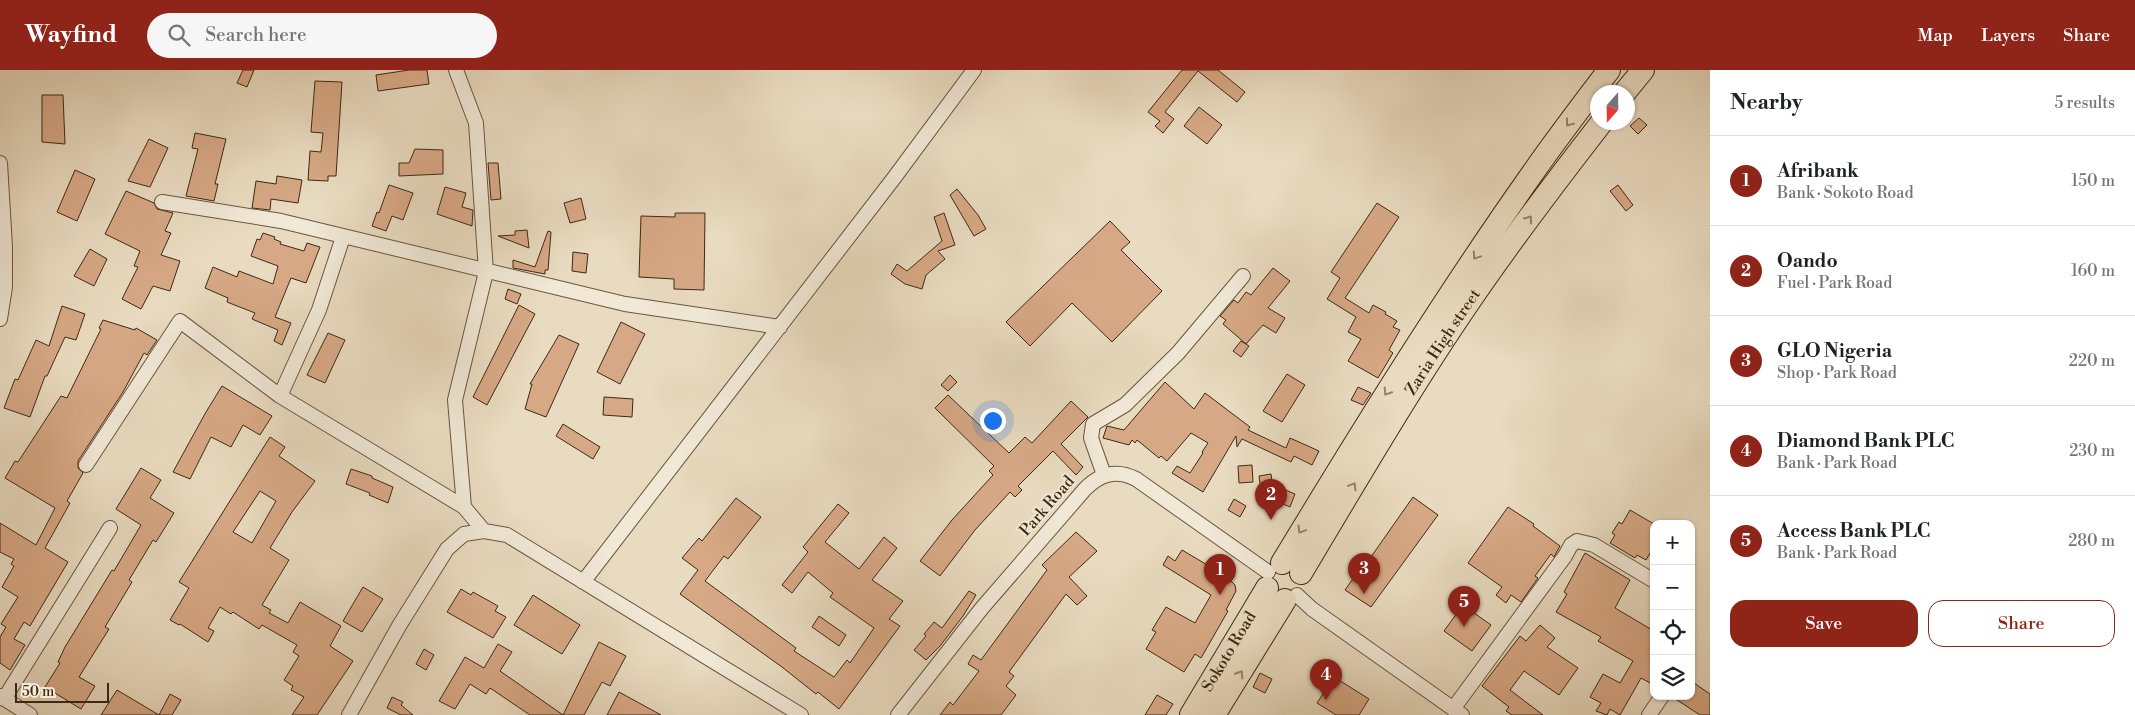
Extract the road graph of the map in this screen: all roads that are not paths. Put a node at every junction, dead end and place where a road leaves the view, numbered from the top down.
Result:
1 (456, 70) edge
2 (974, 70) edge
3 (1609, 70) edge
4 (1643, 70) edge
5 (1631, 85) edge
6 (1596, 130) edge
7 (0, 163) edge
8 (162, 202) dead end
9 (343, 236) junction
10 (486, 272) junction
11 (2, 276) edge
12 (1243, 276) dead end
13 (0, 319) edge
14 (780, 327) junction
15 (280, 396) junction
16 (86, 465) dead end
17 (1104, 475) junction
18 (464, 507) junction
19 (110, 528) dead end
20 (484, 531) junction
21 (1301, 573) junction
22 (1272, 574) junction
23 (1650, 579) edge
24 (583, 582) junction
25 (1291, 598) junction
26 (2, 697) edge
27 (1659, 700) edge
28 (1458, 712) edge
29 (30, 715) edge
30 (349, 715) edge
31 (800, 715) edge
32 (898, 715) edge
33 (1191, 715) edge
34 (1214, 715) edge
35 (1649, 715) edge

1 - 10 street
2 - 14 street
3 -> 22 main road, Sokoto Road
4 - 5 main road
21 -> 6 main road, Zaria High street
7 - 11 street
8 - 9 street
9 - 10 street
9 - 15 street
10 - 14 street
10 - 18 street
11 - 13 street
12 - 17 street
14 - 24 street
15 - 16 street
15 - 18 street
17 - 22 street
17 - 32 street, Park Road
18 - 20 street
19 - 26 street
20 - 24 street
20 - 30 street
21 - 22 main road
21 - 25 main road
22 - 25 main road
22 - 33 main road, Sokoto Road
23 - 28 street
24 - 31 street
25 - 28 street
34 -> 25 main road, Sokoto Road
26 - 29 street
27 - 35 street

